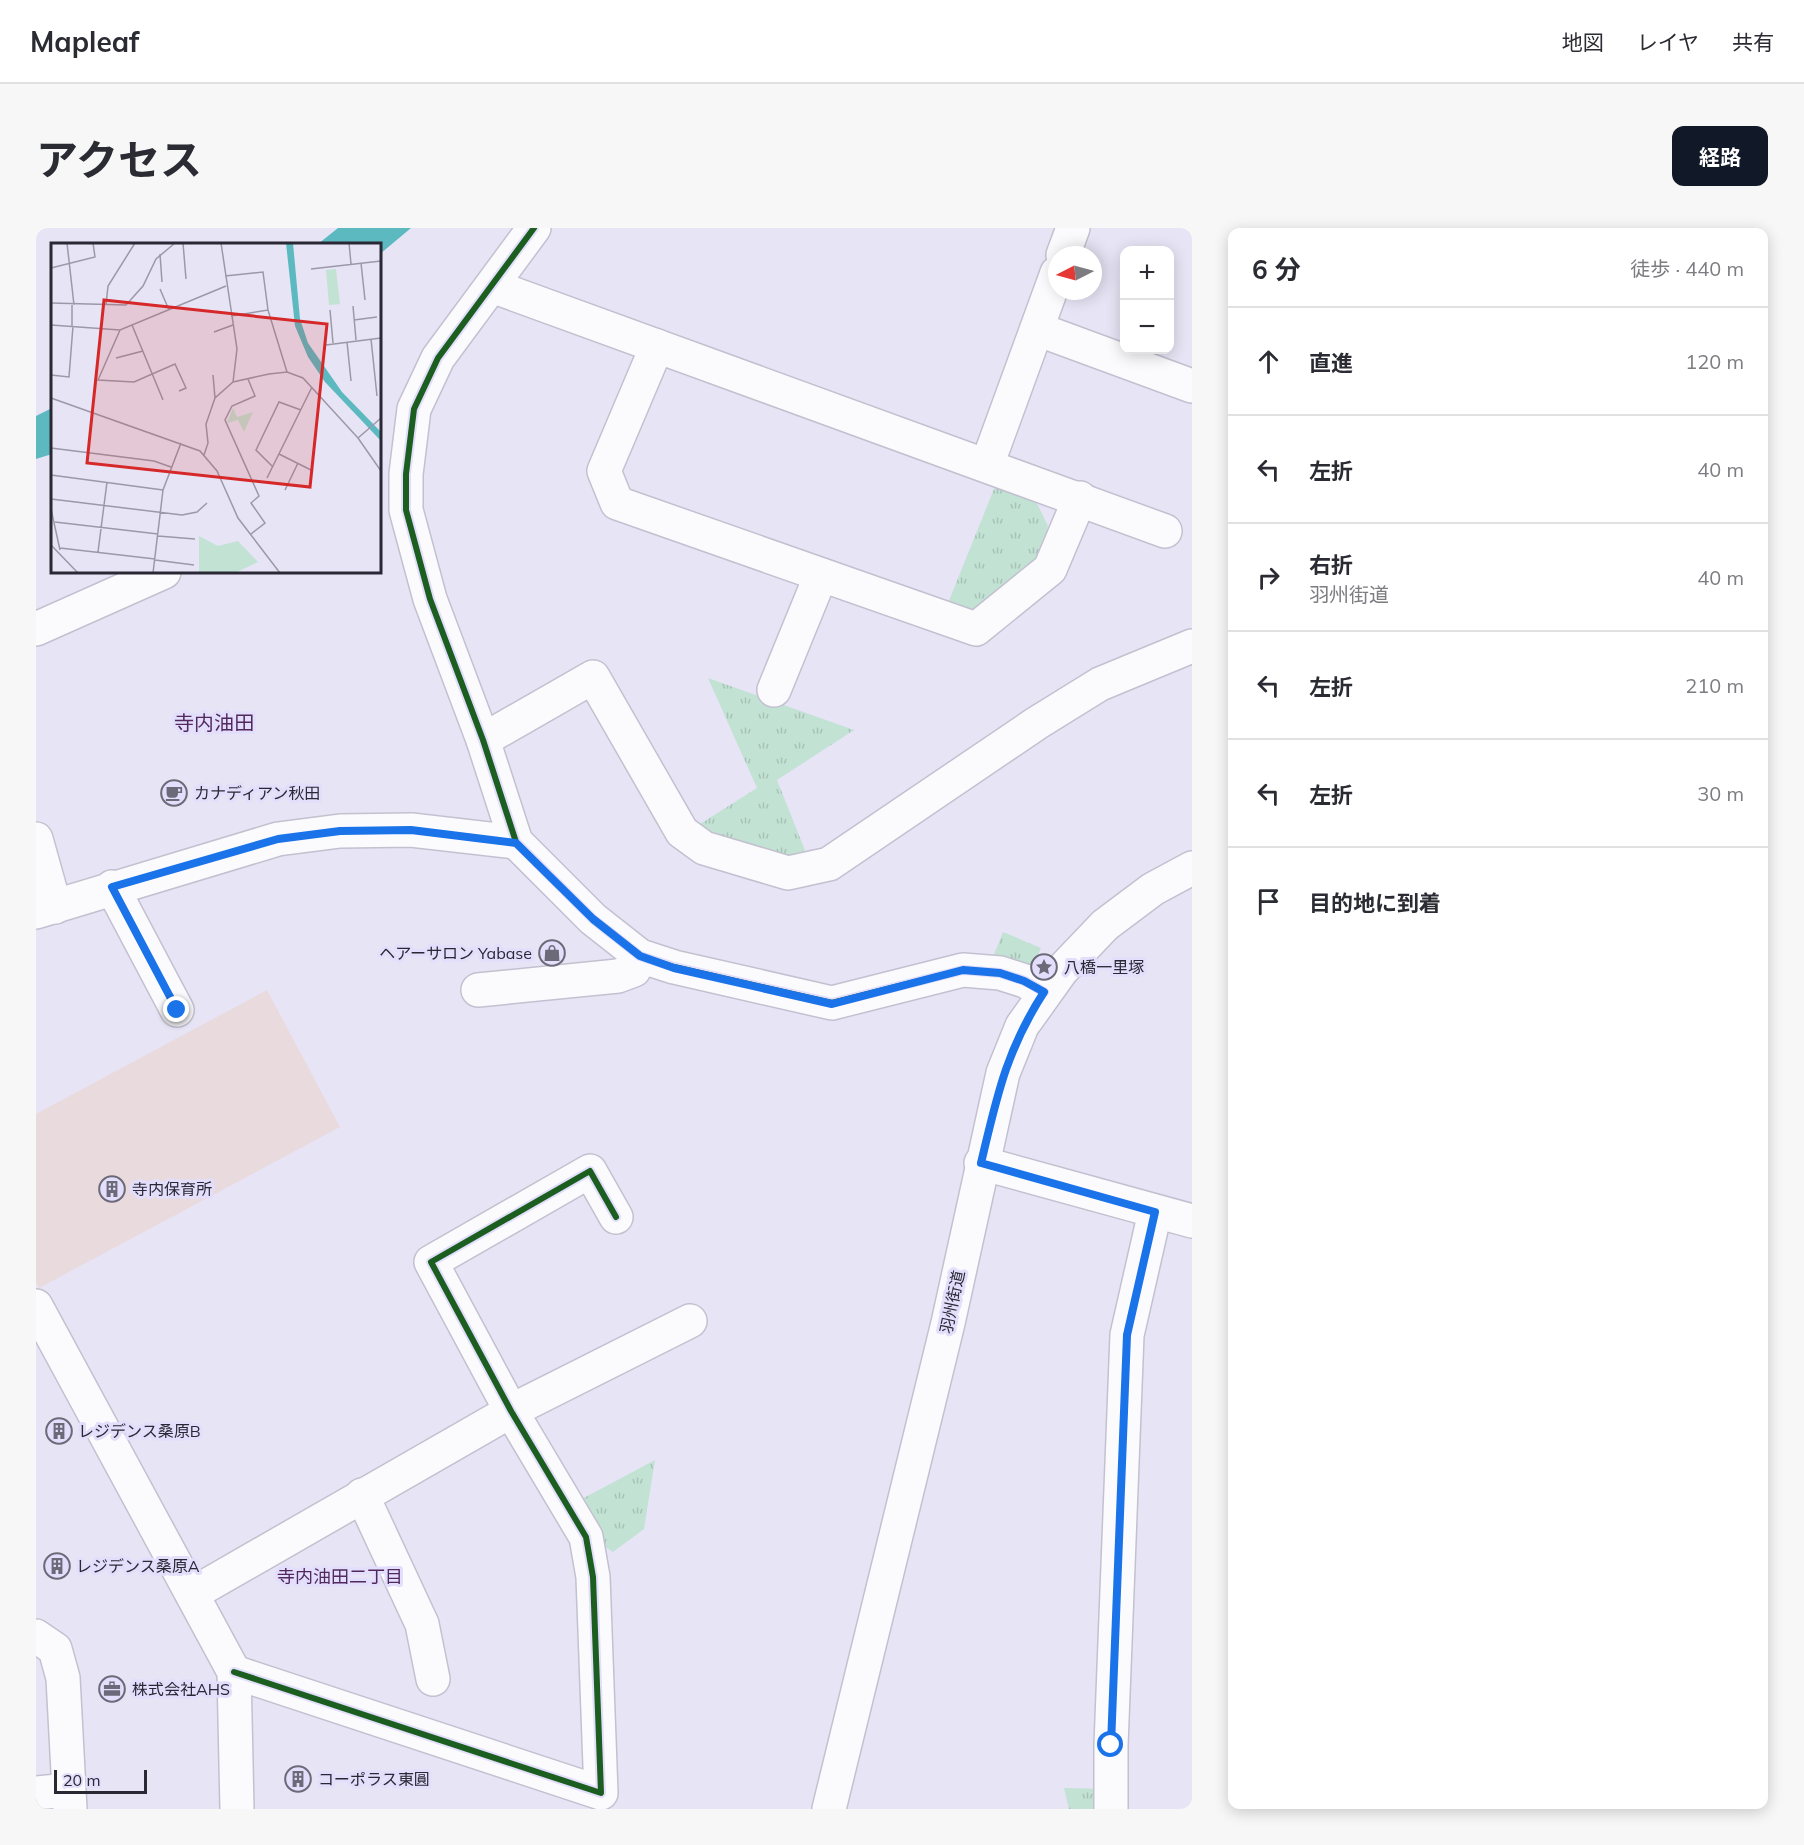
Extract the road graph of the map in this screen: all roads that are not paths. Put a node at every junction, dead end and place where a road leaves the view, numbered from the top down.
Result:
1 (534, 228) edge
2 (1073, 228) edge
3 (1066, 246) edge
4 (492, 286) junction
5 (1048, 297) edge
6 (1036, 329) junction
7 (657, 346) junction
8 (1192, 386) edge
9 (987, 465) junction
10 (393, 477) edge
11 (1080, 498) junction
12 (1165, 531) dead end
13 (162, 573) edge
14 (821, 575) junction
15 (36, 629) edge
16 (1192, 646) edge
17 (774, 690) dead end
18 (483, 740) junction
19 (36, 839) edge
20 (516, 843) junction
21 (1192, 868) edge
22 (112, 887) junction
23 (45, 909) edge
24 (640, 956) junction
25 (478, 990) dead end
26 (1044, 992) junction
27 (177, 1010) dead end
28 (981, 1163) junction
29 (1155, 1212) junction
30 (616, 1217) dead end
31 (1192, 1221) edge
32 (36, 1306) edge
33 (690, 1321) dead end
34 (46, 1349) edge
35 (511, 1411) junction
36 (362, 1495) junction
37 (192, 1594) junction
38 (36, 1636) edge
39 (234, 1672) junction
40 (433, 1679) dead end
41 (36, 1793) edge
42 (69, 1800) edge
43 (237, 1809) edge
44 (830, 1809) edge
45 (1111, 1809) edge

1 - 4 street
2 - 3 street
4 - 7 street
4 - 10 street
5 - 6 street
6 - 8 street
6 - 9 street
7 - 9 street
7 - 14 street
9 - 11 street
10 - 18 street
11 - 12 street
11 - 14 street
13 - 15 street
14 - 17 street
16 - 18 street
18 - 20 street
19 - 23 street
20 - 22 street
20 - 24 street
21 - 26 street, 羽州街道
22 - 23 street
22 - 27 street
24 - 25 street
24 - 26 street
26 - 28 street, 羽州街道
28 - 29 street
28 - 44 street, 羽州街道
29 - 31 street
29 - 45 street
30 - 35 street
32 - 34 street
33 - 35 street
34 - 37 street
35 - 36 street
35 - 39 street
36 - 37 street
36 - 40 street
37 - 39 street
38 - 42 street
39 - 43 street
41 - 42 street

